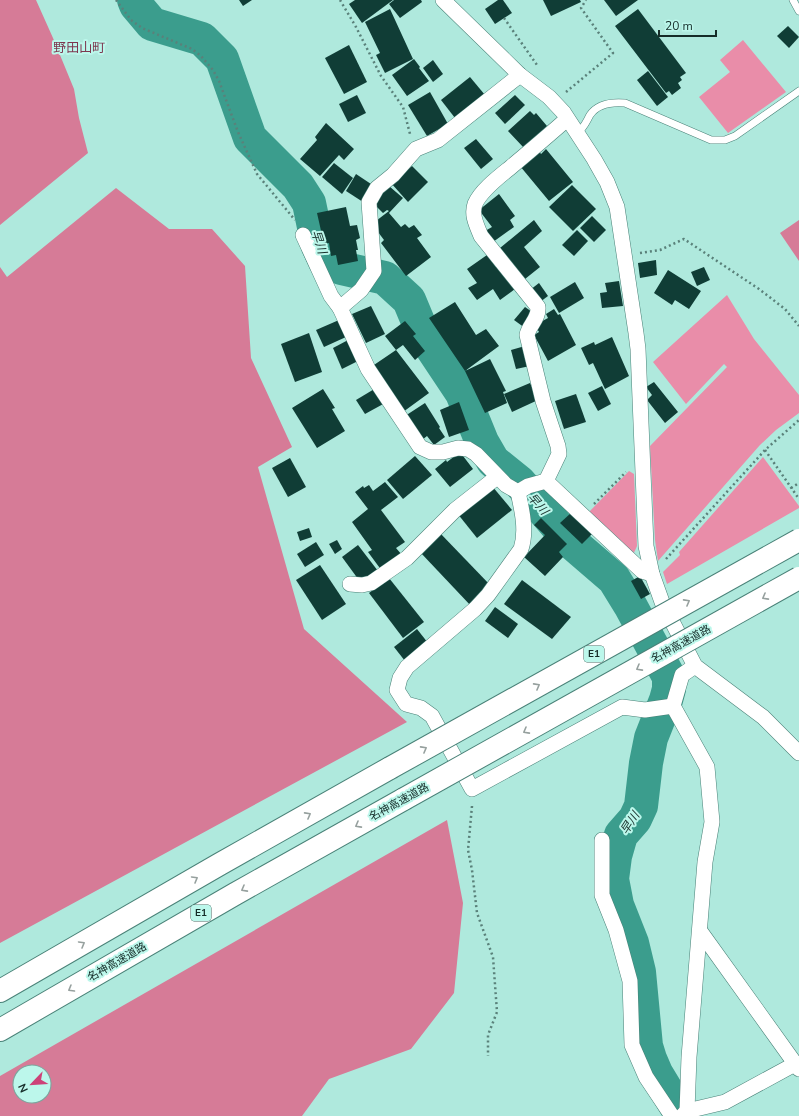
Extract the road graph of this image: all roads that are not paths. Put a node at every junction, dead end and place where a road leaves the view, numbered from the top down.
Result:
1 (443, 0) edge
2 (793, 0) edge
3 (799, 11) edge
4 (520, 75) junction
5 (799, 91) edge
6 (567, 119) junction
7 (577, 133) junction
8 (303, 235) road end
9 (340, 308) junction
10 (497, 477) junction
11 (546, 481) junction
12 (522, 490) junction
13 (799, 540) edge
14 (652, 574) junction
15 (799, 578) edge
16 (350, 584) dead end
17 (695, 666) junction
18 (666, 707) junction
19 (799, 753) edge
20 (602, 840) dead end
21 (700, 931) junction
22 (0, 991) edge
23 (0, 1030) edge
24 (797, 1067) edge
25 (682, 1114) edge

1 - 4 street
2 - 3 lane
4 - 6 street
4 - 9 street
5 - 7 lane
6 - 7 street
6 - 11 street
7 - 14 street
8 - 9 street
9 - 10 street
10 - 12 street
10 - 16 street
11 - 12 street
11 - 14 street
12 - 18 street
22 -> 13 highway, E1, bridge
14 - 17 street
15 -> 23 highway, 名神高速道路 / E1, bridge
17 - 18 street
17 - 19 street
18 - 21 street
20 - 25 street
21 - 24 street
21 - 25 street
24 - 25 street

